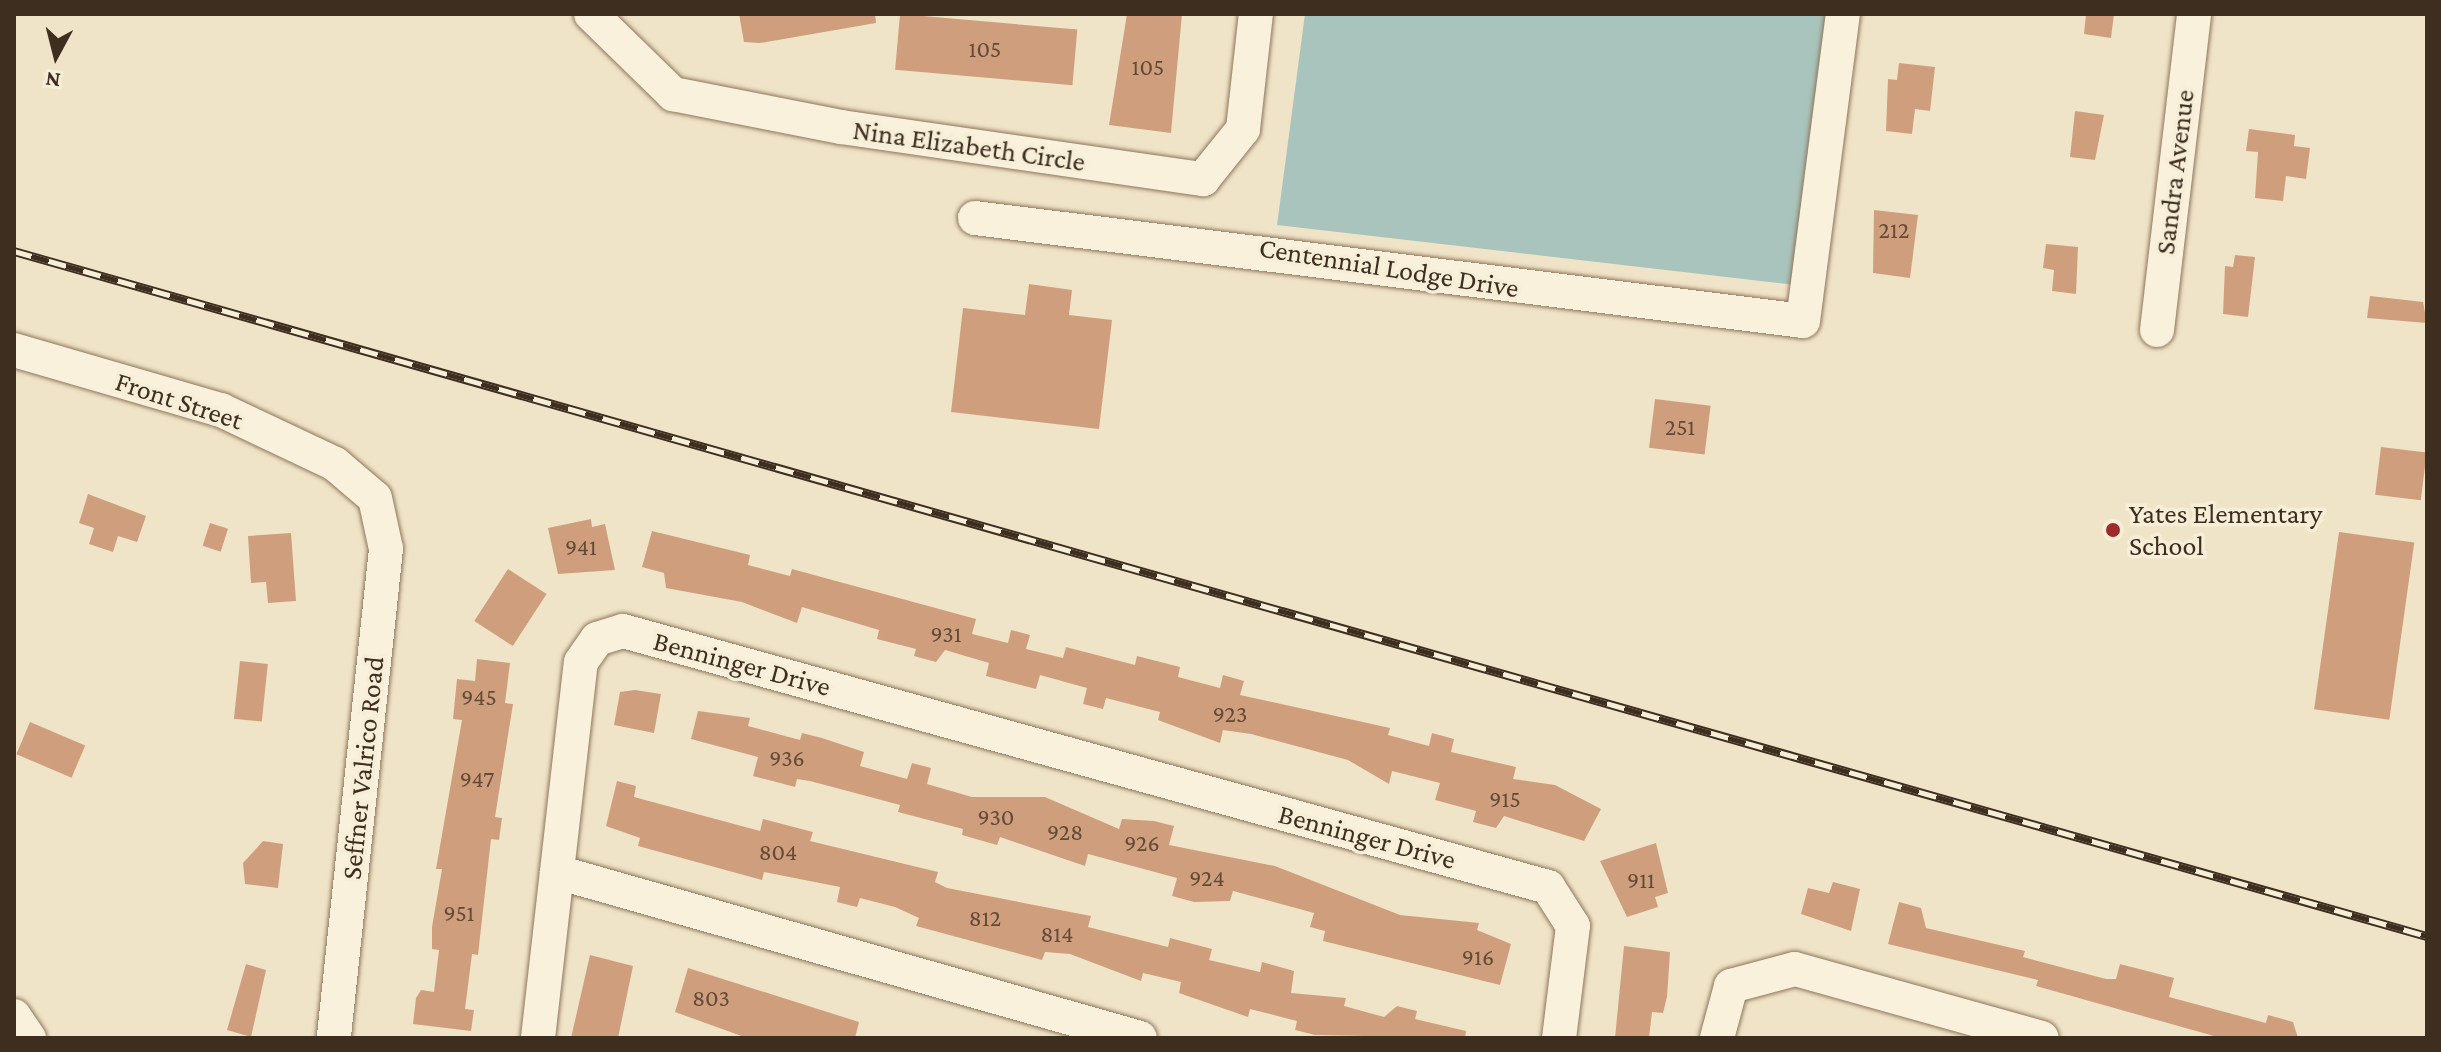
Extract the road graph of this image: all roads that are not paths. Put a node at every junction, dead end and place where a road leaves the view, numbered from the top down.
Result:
1 (591, 14) edge
2 (1256, 14) edge
3 (1843, 14) edge
4 (2194, 14) edge
5 (975, 218) dead end
6 (2157, 330) dead end
7 (14, 350) edge
8 (375, 498) joint
9 (557, 872) junction
10 (14, 1016) edge
11 (2009, 1034) edge
12 (29, 1038) edge
13 (334, 1038) edge
14 (538, 1038) edge
15 (1140, 1038) edge
16 (1559, 1038) edge
17 (1717, 1038) edge
18 (2042, 1038) edge

1 - 2 street, Nina Elizabeth Circle
3 - 5 street, Centennial Lodge Drive
4 - 6 street, Sandra Avenue
7 - 8 street, Front Street
8 - 13 street, Seffner Valrico Road
9 - 14 street, Benninger Drive
9 - 15 street
9 - 16 street, Benninger Drive
10 - 12 street
11 - 17 street
11 - 18 street

